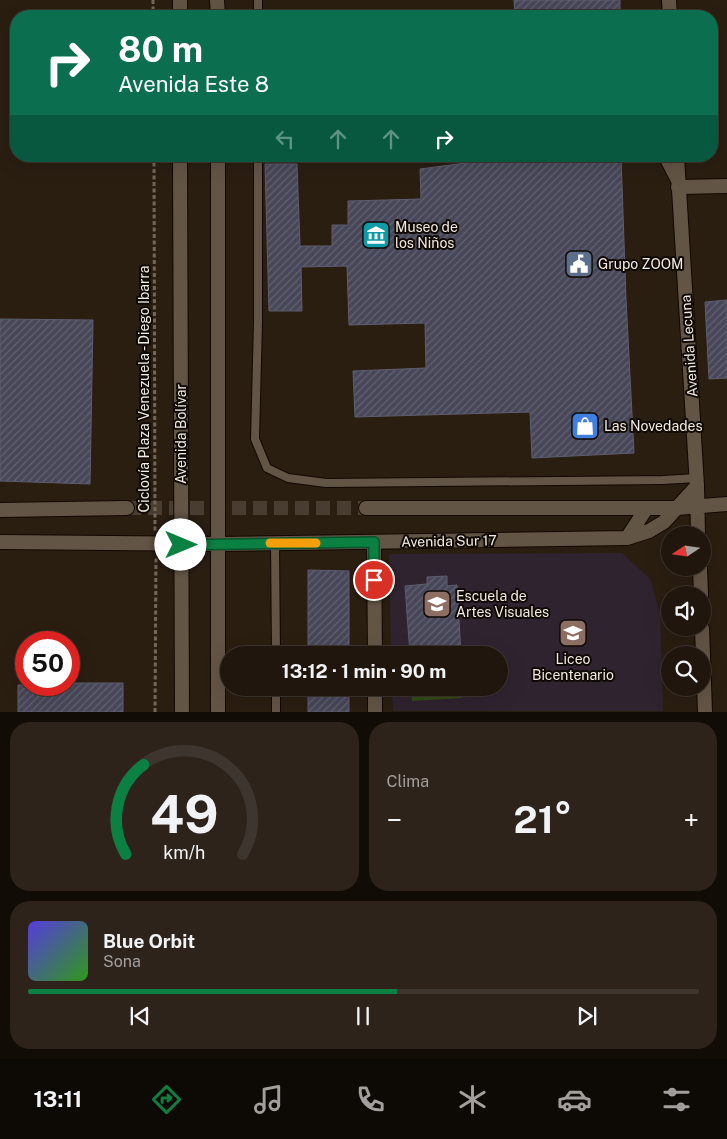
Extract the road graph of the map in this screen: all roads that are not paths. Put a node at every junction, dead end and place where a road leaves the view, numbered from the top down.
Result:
1 (180, 162) edge
2 (218, 162) edge
3 (258, 162) edge
4 (665, 162) edge
5 (677, 162) edge
6 (727, 186) edge
7 (678, 187) junction
8 (697, 482) junction
9 (727, 504) edge
10 (698, 506) junction
11 (128, 508) tunnel mouth
12 (366, 508) tunnel mouth
13 (677, 508) junction
14 (646, 509) junction
15 (0, 510) edge
16 (698, 526) edge
17 (627, 538) junction
18 (0, 542) edge
19 (374, 542) junction
20 (275, 543) junction
21 (218, 544) junction
22 (181, 545) junction
23 (702, 636) edge
24 (276, 646) edge
25 (375, 646) edge
26 (276, 696) edge
27 (375, 696) edge
28 (182, 712) edge
29 (218, 712) edge
30 (276, 712) edge
31 (375, 712) edge
32 (705, 712) edge

1 - 22 main road, Avenida Bolívar
2 - 21 main road
3 - 8 lane
4 - 7 lane
5 - 7 main road, Avenida Lecuna
6 - 7 main road
7 - 8 main road, Avenida Lecuna
8 - 10 main road, Avenida Lecuna
8 - 13 main road, Avenida Sur 17
9 - 10 main road
10 - 13 main road
10 - 16 main road, Avenida Lecuna
11 - 15 main road
12 - 14 main road
13 - 14 main road
13 - 17 main road, Avenida Sur 17
14 - 17 main road
17 - 19 main road, Avenida Sur 17
18 - 22 main road, Avenida Sur 17
19 - 20 main road, Avenida Sur 17
19 - 25 main road
20 - 21 main road, Avenida Sur 17
20 - 24 lane
21 - 22 main road, Avenida Sur 17
21 - 29 main road
22 - 28 main road, Avenida Bolívar
23 - 32 main road
26 - 30 lane
27 - 31 main road

